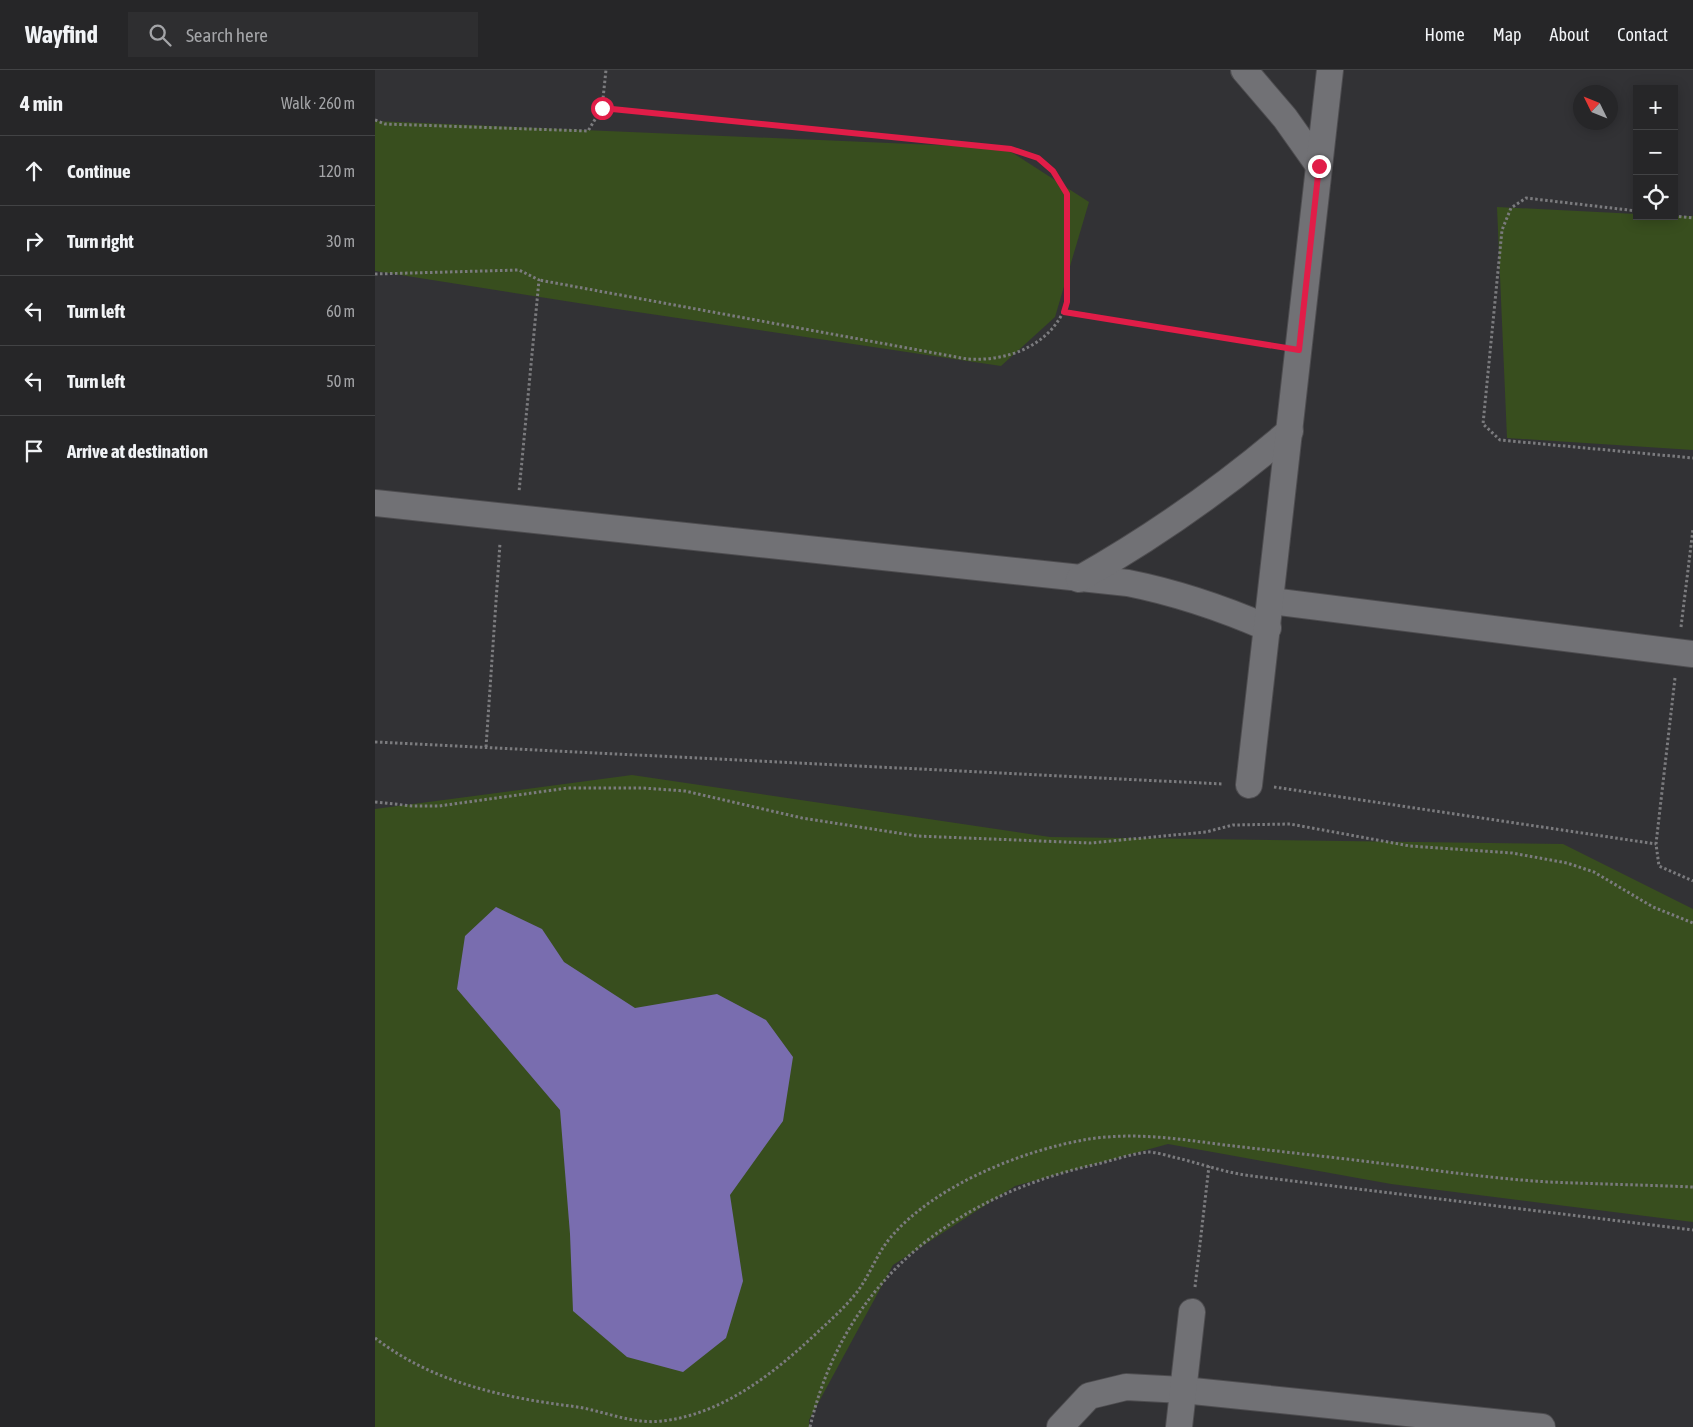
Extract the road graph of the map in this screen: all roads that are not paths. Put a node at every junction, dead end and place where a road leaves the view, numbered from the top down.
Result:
1 (1244, 70) edge
2 (1330, 70) edge
3 (1319, 166) junction
4 (1290, 431) junction
5 (375, 504) edge
6 (1079, 579) junction
7 (1271, 601) junction
8 (1268, 628) junction
9 (1686, 653) edge
10 (1249, 785) road end
11 (1191, 1312) road end
12 (1183, 1390) junction
13 (1060, 1427) edge
14 (1179, 1427) edge
15 (1542, 1427) edge

1 - 3 street
2 - 3 street
3 - 4 street
4 - 6 street
4 - 7 street
5 - 6 street
6 - 8 street
7 - 8 street
7 - 9 street
8 - 10 street
11 - 12 street
12 - 13 street
12 - 14 street
12 - 15 street

